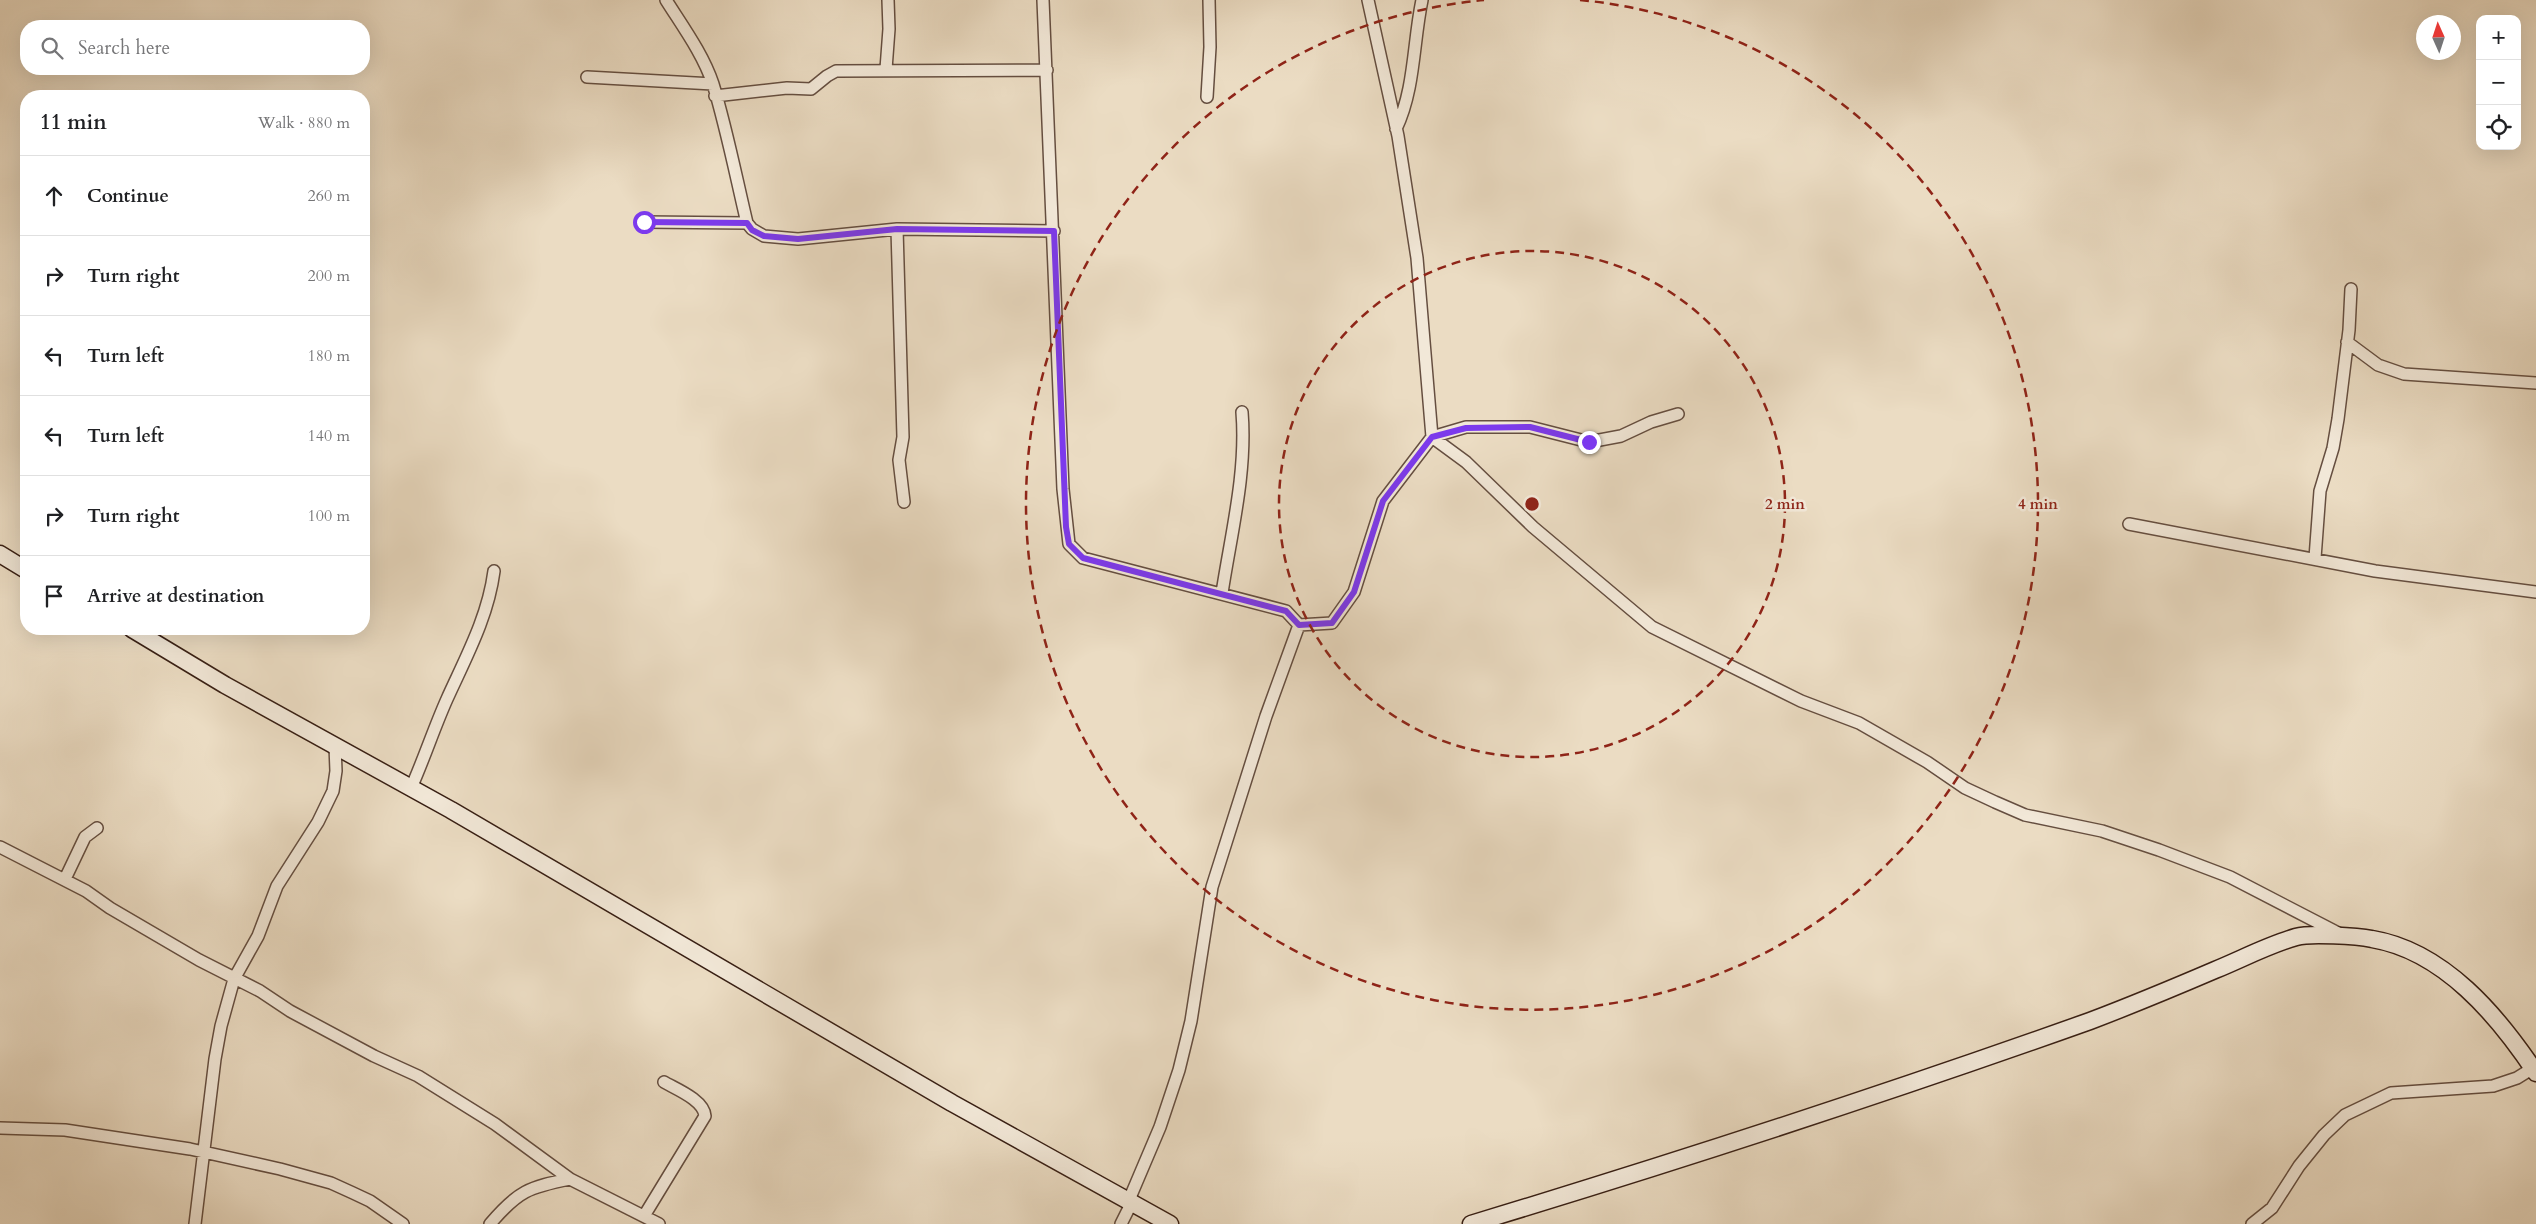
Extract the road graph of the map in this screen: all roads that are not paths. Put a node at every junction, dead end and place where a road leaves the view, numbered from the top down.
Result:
1 (666, 0) edge
2 (888, 0) edge
3 (1043, 0) edge
4 (1209, 0) edge
5 (1368, 0) edge
6 (1422, 0) edge
7 (886, 69) junction
8 (1047, 70) junction
9 (587, 77) dead end
10 (713, 84) junction
11 (715, 96) junction
12 (1207, 97) dead end
13 (1396, 129) junction
14 (644, 222) dead end
15 (747, 223) junction
16 (897, 229) junction
17 (1054, 231) junction
18 (2351, 289) dead end
19 (2347, 342) junction
20 (2536, 383) edge
21 (1242, 412) dead end
22 (1678, 414) dead end
23 (1432, 437) junction
24 (904, 502) dead end
25 (2129, 524) dead end
26 (0, 554) edge
27 (2314, 558) junction
28 (20, 566) edge
29 (494, 571) dead end
30 (2536, 592) edge
31 (1222, 593) junction
32 (1299, 625) junction
33 (142, 635) edge
34 (335, 746) junction
35 (411, 788) junction
36 (97, 828) dead end
37 (0, 847) edge
38 (65, 879) junction
39 (2345, 937) junction
40 (234, 979) junction
41 (2534, 1066) edge
42 (664, 1082) dead end
43 (0, 1128) edge
44 (206, 1152) junction
45 (570, 1179) junction
46 (1130, 1201) junction
47 (644, 1216) junction
48 (1487, 1222) edge
49 (195, 1224) edge
50 (403, 1224) edge
51 (490, 1224) edge
52 (659, 1224) edge
53 (1121, 1224) edge
54 (1170, 1224) edge
55 (1471, 1224) edge
56 (2252, 1224) edge

1 - 10 street
2 - 7 street
3 - 8 street
4 - 12 street
5 - 13 street
6 - 13 street
7 - 8 street
7 - 11 street
8 - 17 street
9 - 10 street
10 - 11 street
11 - 15 street
13 - 23 street
14 - 15 street
15 - 16 street
16 - 17 street
16 - 24 street
17 - 31 street
18 - 19 street
19 - 20 street
19 - 27 street
21 - 31 street
22 - 23 street
23 - 32 street
23 - 39 street
25 - 27 street
26 - 28 street
27 - 30 street
29 - 35 street
31 - 32 street
32 - 46 street
33 - 34 street
34 - 35 street
34 - 40 street
35 - 46 street
36 - 38 street
37 - 38 street
38 - 40 street
39 - 41 street
39 - 48 street
40 - 44 street
40 - 45 street
41 - 56 street
42 - 47 street
43 - 44 street
44 - 49 street
44 - 50 street
45 - 47 street
45 - 51 street
46 - 53 street
46 - 54 street
47 - 52 street
48 - 55 street

